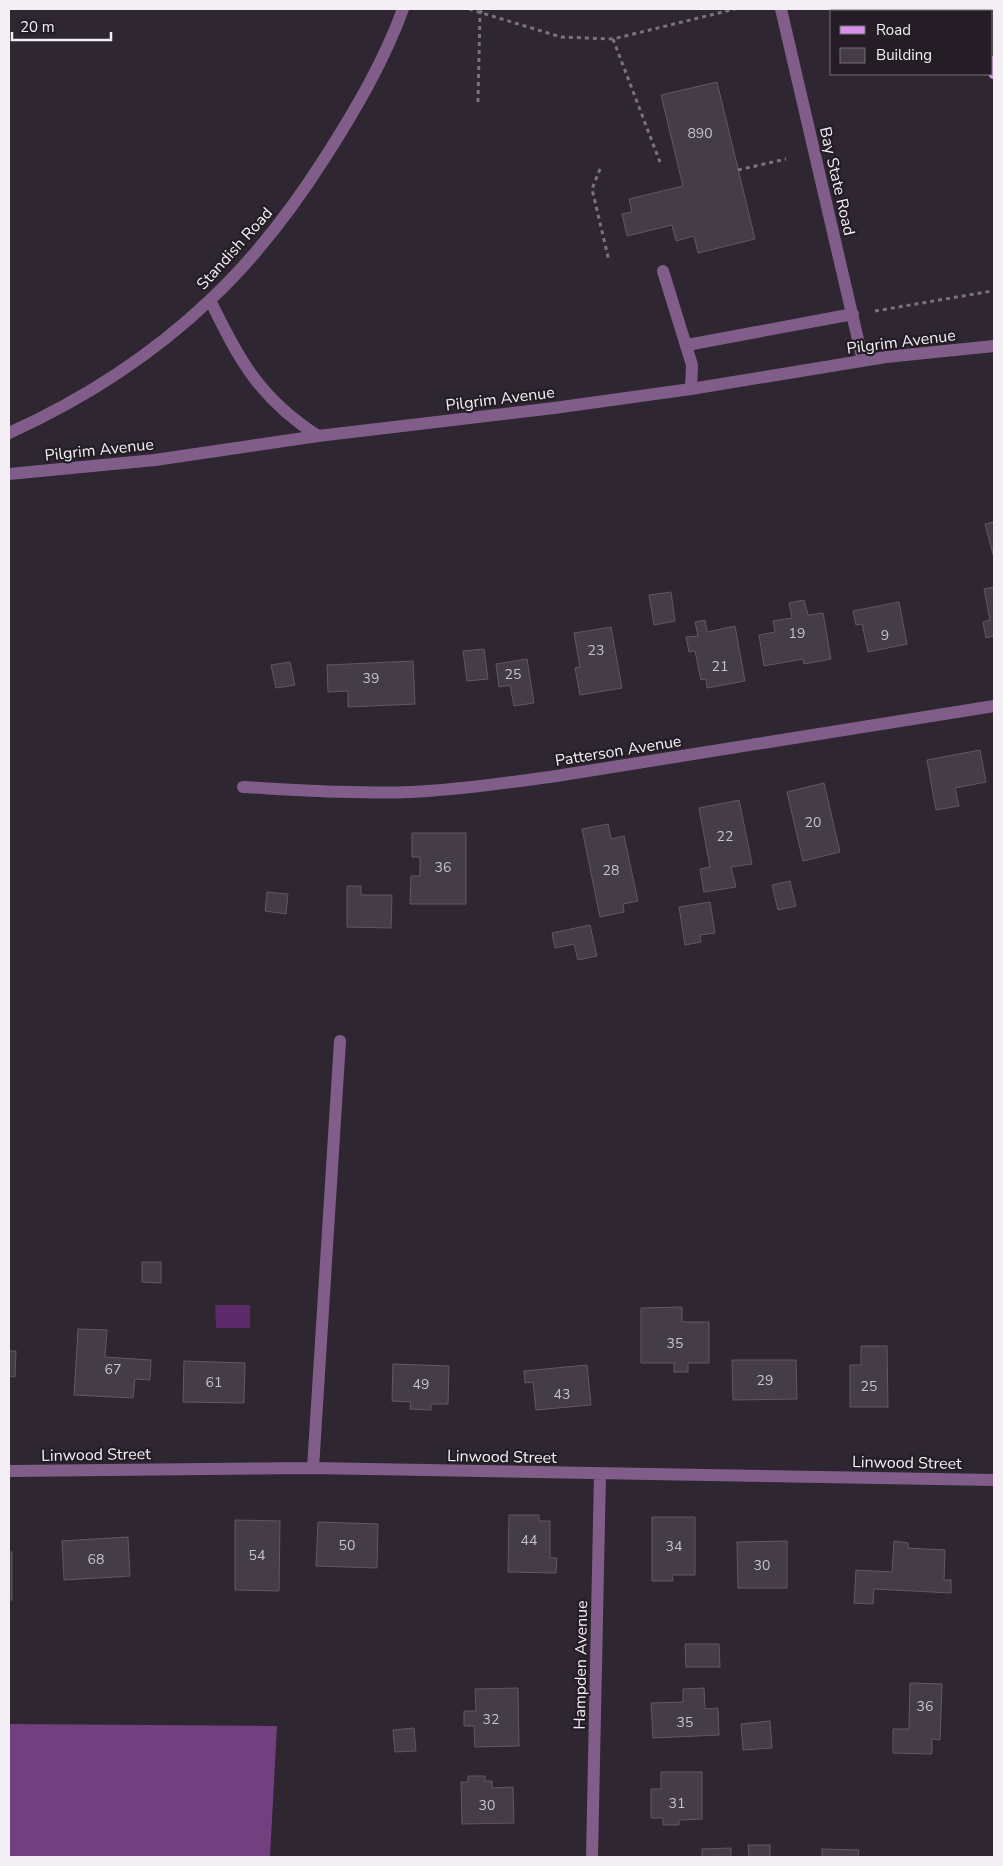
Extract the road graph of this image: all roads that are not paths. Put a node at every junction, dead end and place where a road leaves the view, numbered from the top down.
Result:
1 (403, 9) edge
2 (781, 9) edge
3 (663, 271) dead end
4 (210, 300) junction
5 (853, 314) junction
6 (687, 345) junction
7 (994, 346) edge
8 (863, 361) junction
9 (691, 389) junction
10 (9, 433) edge
11 (318, 436) junction
12 (9, 474) edge
13 (994, 706) edge
14 (244, 787) dead end
15 (340, 1041) dead end
16 (313, 1468) junction
17 (9, 1471) edge
18 (600, 1474) junction
19 (994, 1480) edge
20 (592, 1857) edge

1 - 4 street, Standish Road
2 - 5 street, Bay State Road
3 - 6 street
4 - 10 street, Standish Road
4 - 11 street
5 - 6 street
5 - 8 street, Bay State Road
6 - 9 street
7 - 8 street, Pilgrim Avenue
8 - 9 street, Pilgrim Avenue
9 - 11 street, Pilgrim Avenue
11 - 12 street, Pilgrim Avenue
13 - 14 street, Patterson Avenue
15 - 16 street
16 - 17 street, Linwood Street
16 - 18 street, Linwood Street
18 - 19 street, Linwood Street
18 - 20 street, Hampden Avenue

